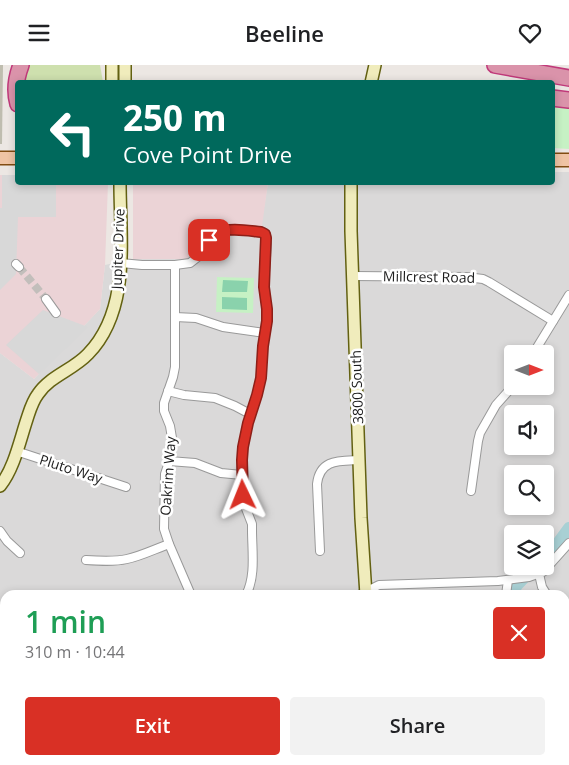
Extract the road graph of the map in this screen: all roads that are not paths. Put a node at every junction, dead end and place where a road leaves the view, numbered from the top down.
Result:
1 (22, 65) edge
2 (112, 65) edge
3 (125, 65) edge
4 (375, 65) edge
5 (495, 65) edge
6 (569, 78) edge
7 (17, 80) edge
8 (112, 80) edge
9 (125, 80) edge
10 (372, 80) edge
11 (555, 98) edge
12 (569, 100) edge
13 (0, 158) edge
14 (15, 158) edge
15 (555, 160) edge
16 (569, 160) edge
17 (120, 185) edge
18 (351, 185) edge
19 (121, 263) junction
20 (175, 265) junction
21 (353, 276) junction
22 (569, 295) edge
23 (46, 299) tunnel mouth
24 (56, 313) dead end
25 (175, 317) junction
26 (553, 321) junction
27 (265, 333) junction
28 (538, 345) edge
29 (168, 391) junction
30 (505, 395) edge
31 (250, 415) junction
32 (16, 451) junction
33 (359, 460) junction
34 (169, 461) junction
35 (242, 475) junction
36 (0, 486) edge
37 (126, 487) dead end
38 (471, 491) dead end
39 (0, 531) edge
40 (569, 543) edge
41 (169, 544) junction
42 (320, 551) dead end
43 (20, 553) dead end
44 (86, 560) dead end
45 (554, 560) edge
46 (536, 575) edge
47 (539, 575) edge
48 (512, 580) junction
49 (189, 590) edge
50 (248, 590) edge
51 (364, 590) edge
52 (371, 590) edge
53 (508, 590) edge
54 (544, 590) edge

1 - 7 highway
2 - 8 street
3 - 9 street
4 - 10 street
5 - 6 highway
11 - 12 highway
13 - 14 main road
15 - 16 main road
17 - 19 street, Jupiter Drive
18 - 21 street, 3800 South
19 - 20 street
19 - 32 street, Jupiter Drive
20 - 25 street, Oakrim Way
20 - 27 street
21 - 26 street, Millcrest Road
21 - 33 street, 3800 South
22 - 26 street
23 - 24 street
25 - 27 street
25 - 29 street, Oakrim Way
26 - 28 street
27 - 31 street
29 - 31 street
29 - 34 street, Oakrim Way
30 - 38 street
31 - 35 street
32 - 36 street, Jupiter Drive
32 - 37 street, Pluto Way
33 - 42 street
33 - 51 street, 3800 South
34 - 35 street
34 - 41 street, Oakrim Way
35 - 50 street
39 - 43 street
40 - 45 street
41 - 44 street
41 - 49 street, Oakrim Way
46 - 48 street
47 - 54 street
48 - 52 street
48 - 53 street

